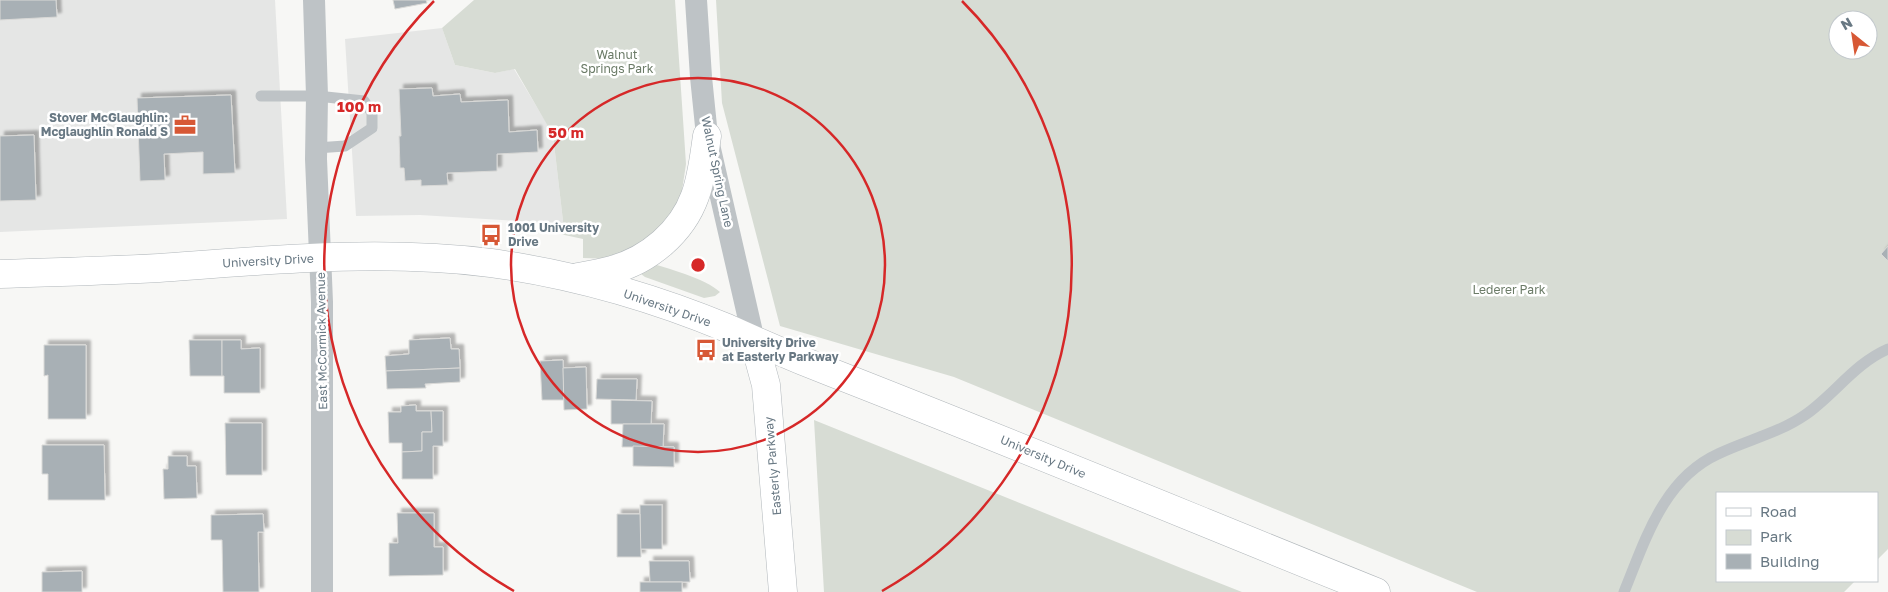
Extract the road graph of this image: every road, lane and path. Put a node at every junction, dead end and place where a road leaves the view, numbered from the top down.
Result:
1 (314, 0) edge
2 (696, 0) edge
3 (261, 96) dead end
4 (317, 96) junction
5 (707, 136) junction
6 (316, 148) junction
7 (321, 257) junction
8 (0, 274) edge
9 (572, 278) junction
10 (754, 341) junction
11 (1888, 349) edge
12 (322, 592) edge
13 (783, 592) edge
14 (1376, 592) edge
15 (1624, 592) edge

1 - 4 street, East McCormick Avenue
2 - 5 street, Walnut Spring Lane
3 - 4 lane
4 - 6 street, East McCormick Avenue
4 - 6 lane
5 - 9 main road
5 - 10 street, Walnut Spring Lane
6 - 7 street, East McCormick Avenue
7 - 8 main road, University Drive
7 - 9 main road, University Drive
7 - 12 street, East McCormick Avenue
9 - 10 main road, University Drive
10 - 13 main road, Easterly Parkway
10 - 14 main road, University Drive
11 - 15 lane

